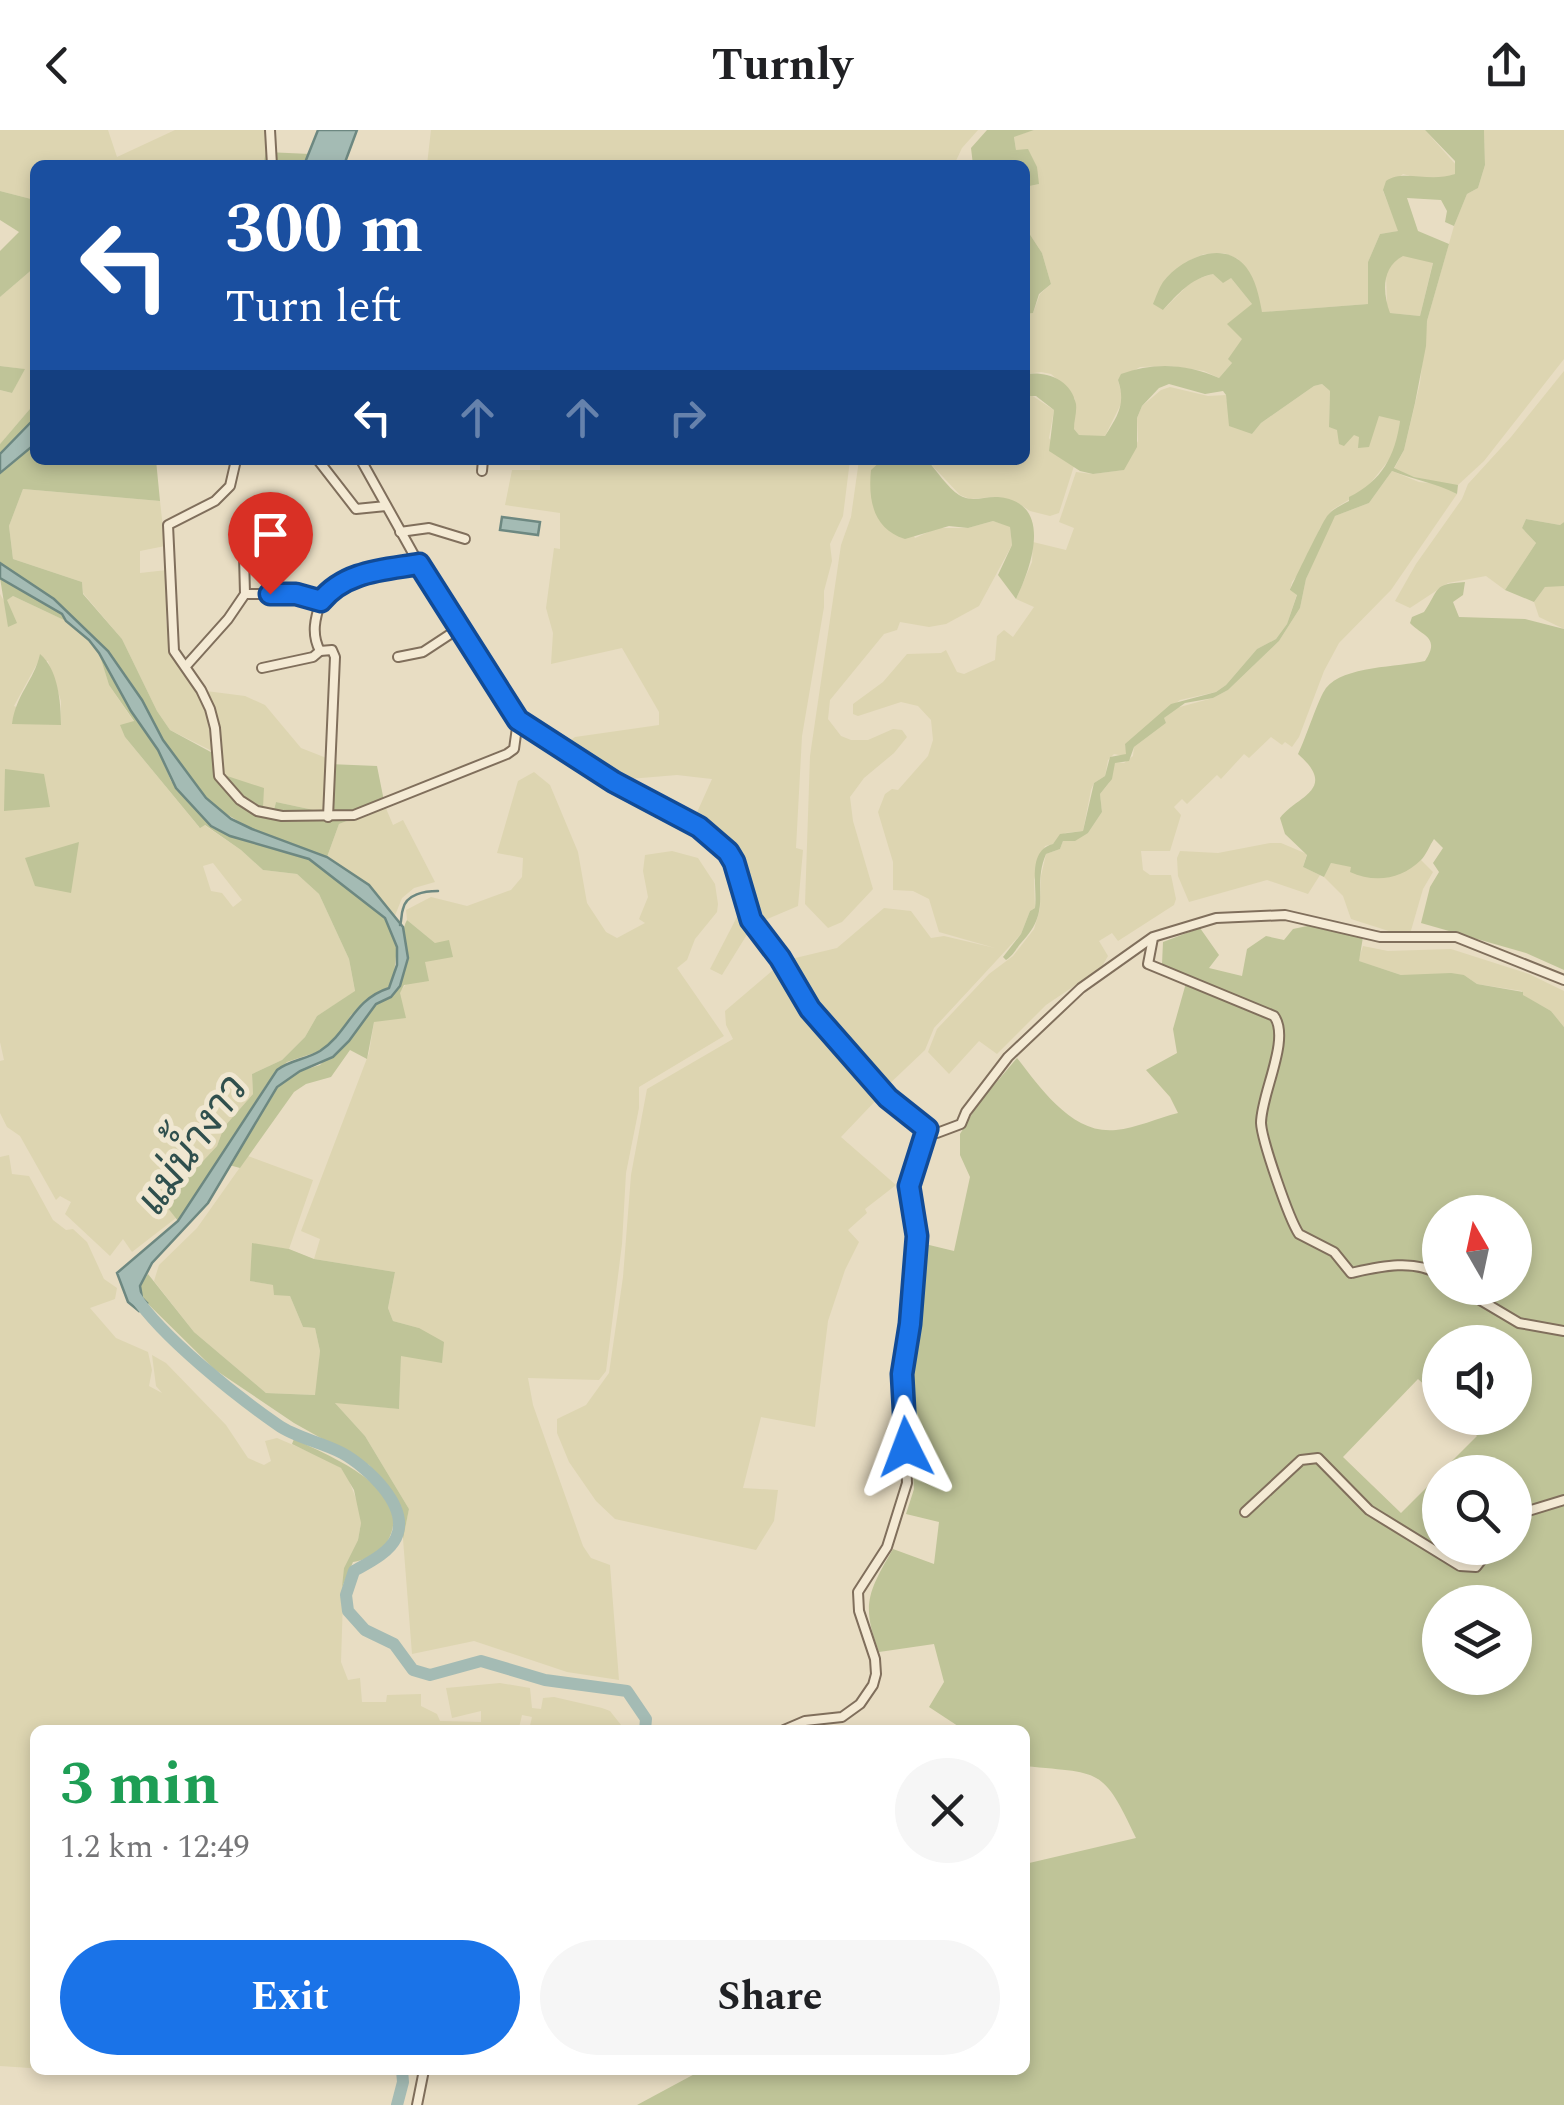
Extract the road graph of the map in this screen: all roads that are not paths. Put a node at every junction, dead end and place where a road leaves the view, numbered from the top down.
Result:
1 (270, 130) edge
2 (272, 160) edge
3 (235, 465) edge
4 (322, 465) edge
5 (364, 465) edge
6 (483, 465) edge
7 (482, 471) dead end
8 (386, 506) junction
9 (400, 532) junction
10 (464, 539) dead end
11 (244, 556) dead end
12 (419, 564) junction
13 (244, 594) junction
14 (321, 601) junction
15 (458, 629) junction
16 (320, 650) junction
17 (398, 657) dead end
18 (186, 666) junction
19 (262, 668) dead end
20 (518, 720) junction
21 (328, 817) junction
22 (1153, 938) junction
23 (1564, 980) edge
24 (927, 1129) junction
25 (1422, 1269) edge
26 (1489, 1305) edge
27 (1564, 1331) edge
28 (1564, 1500) edge
29 (1532, 1510) edge
30 (1244, 1512) dead end
31 (1422, 1543) edge
32 (796, 1725) edge
33 (423, 2075) edge
34 (416, 2105) edge

1 - 2 street
3 - 18 street
4 - 8 street
5 - 8 street
6 - 7 street
8 - 9 street
9 - 10 street
9 - 12 street
11 - 13 street
12 - 14 street
12 - 15 street
13 - 14 street
13 - 18 street
14 - 16 street
15 - 17 street
15 - 20 street
16 - 19 street
16 - 21 street
18 - 21 street
20 - 21 street
20 - 24 street
22 - 23 street
22 - 24 street
22 - 25 street
24 - 32 street
26 - 27 street
28 - 29 street
30 - 31 street
33 - 34 street

